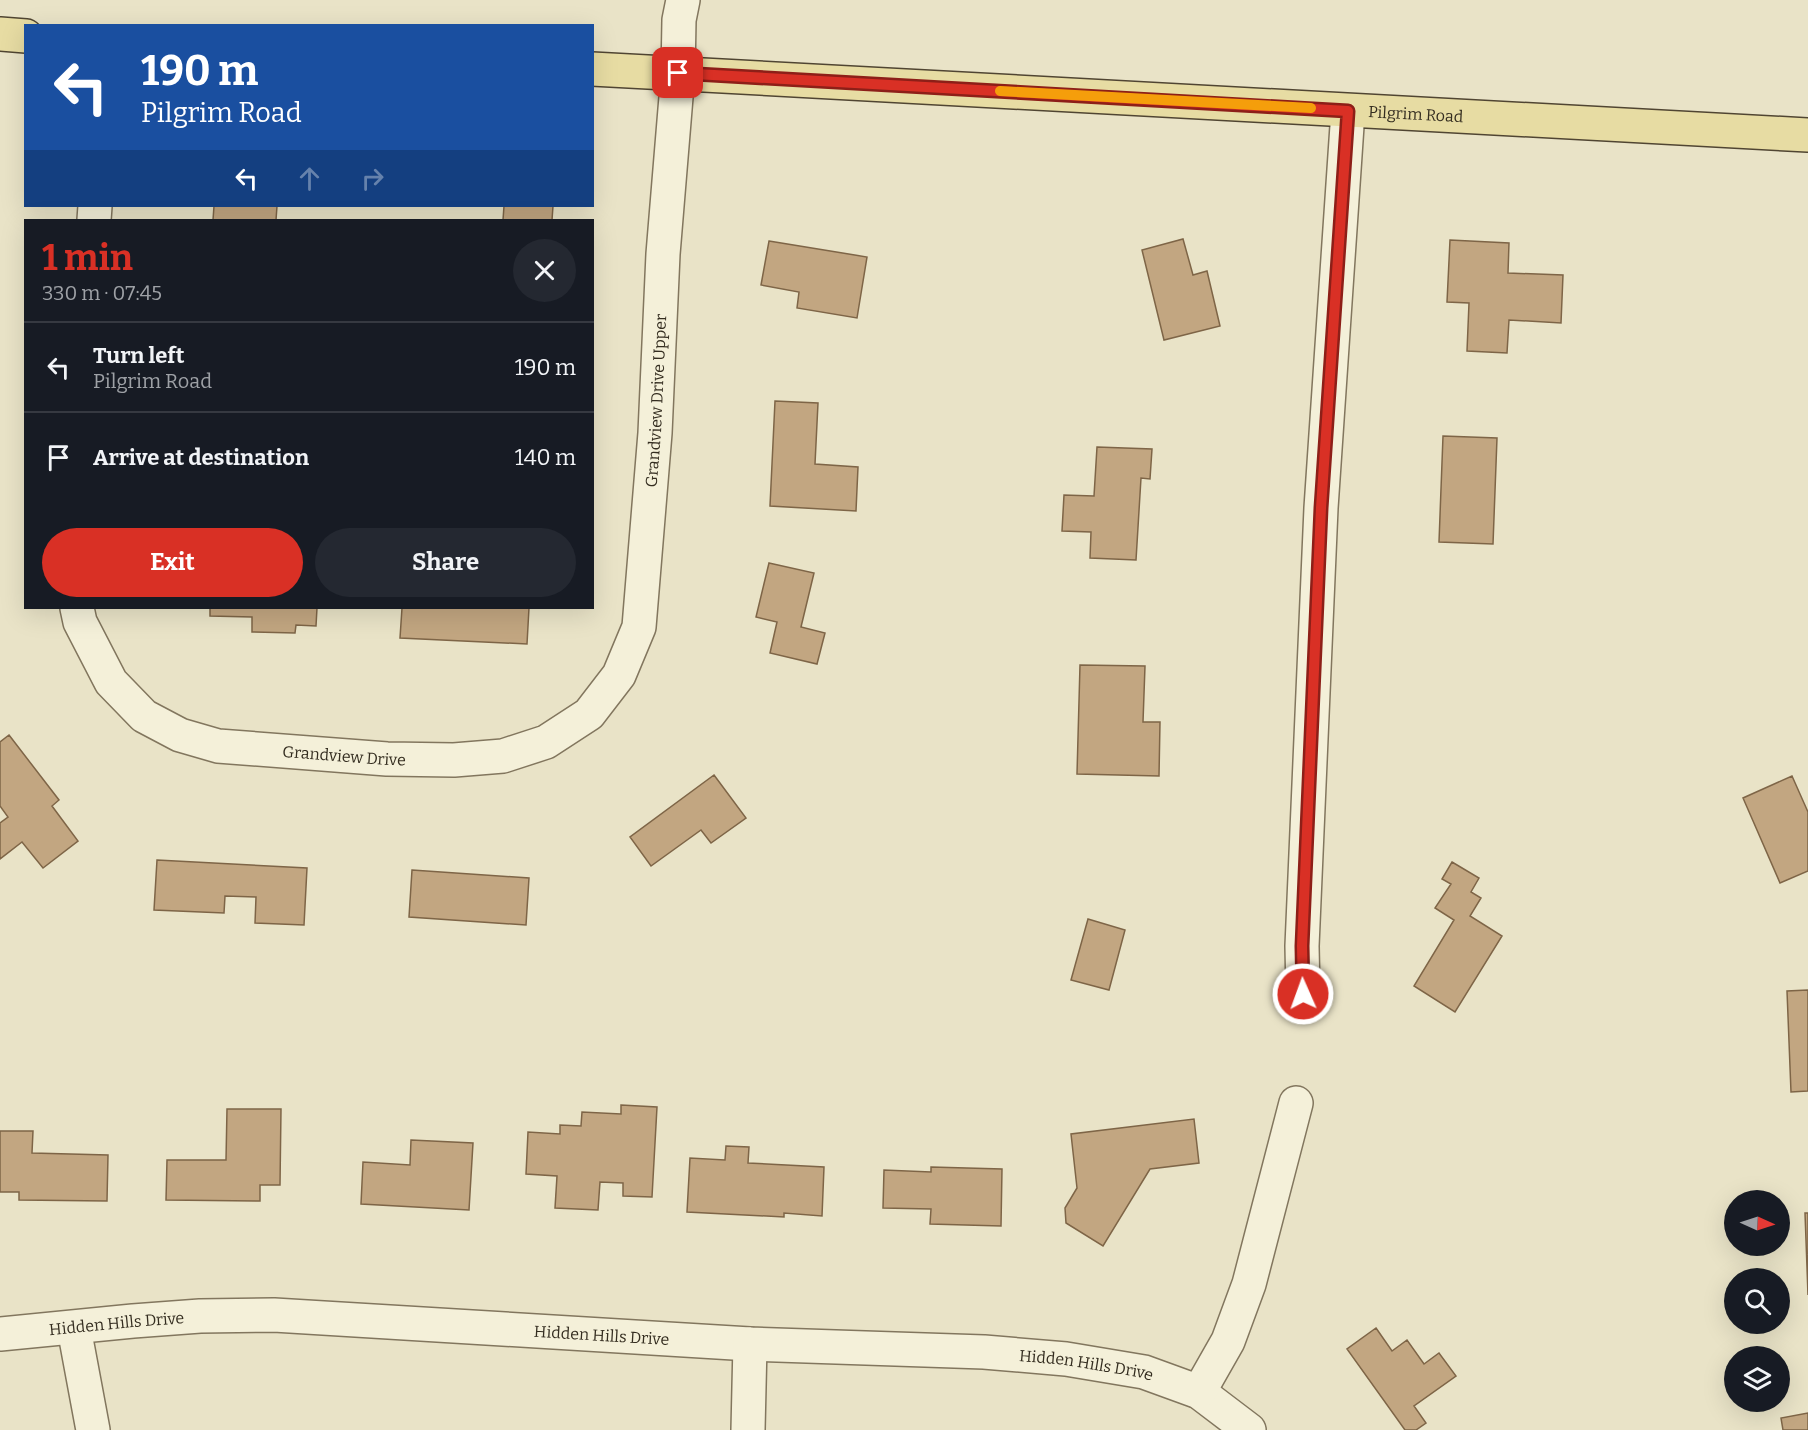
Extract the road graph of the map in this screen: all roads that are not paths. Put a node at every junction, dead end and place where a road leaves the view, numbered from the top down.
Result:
1 (683, 0) edge
2 (0, 34) edge
3 (24, 36) edge
4 (594, 69) edge
5 (678, 73) junction
6 (1348, 111) junction
7 (1808, 135) edge
8 (77, 609) edge
9 (589, 714) joint
10 (1303, 994) dead end
11 (1296, 1103) dead end
12 (74, 1328) junction
13 (0, 1334) edge
14 (750, 1344) junction
15 (1199, 1392) junction
16 (93, 1430) edge
17 (748, 1430) edge
18 (1249, 1430) edge

1 - 5 street, Grandview Drive Upper
2 - 3 main road
4 - 5 main road, Pilgrim Road
5 - 6 main road, Pilgrim Road
5 - 9 street, Grandview Drive Upper
6 - 7 main road, Pilgrim Road
6 - 10 street
8 - 9 street, Grandview Drive
11 - 15 street
12 - 13 street, Hidden Hills Drive
12 - 14 street, Hidden Hills Drive
12 - 16 street
14 - 15 street, Hidden Hills Drive
14 - 17 street
15 - 18 street, Hidden Hills Drive

